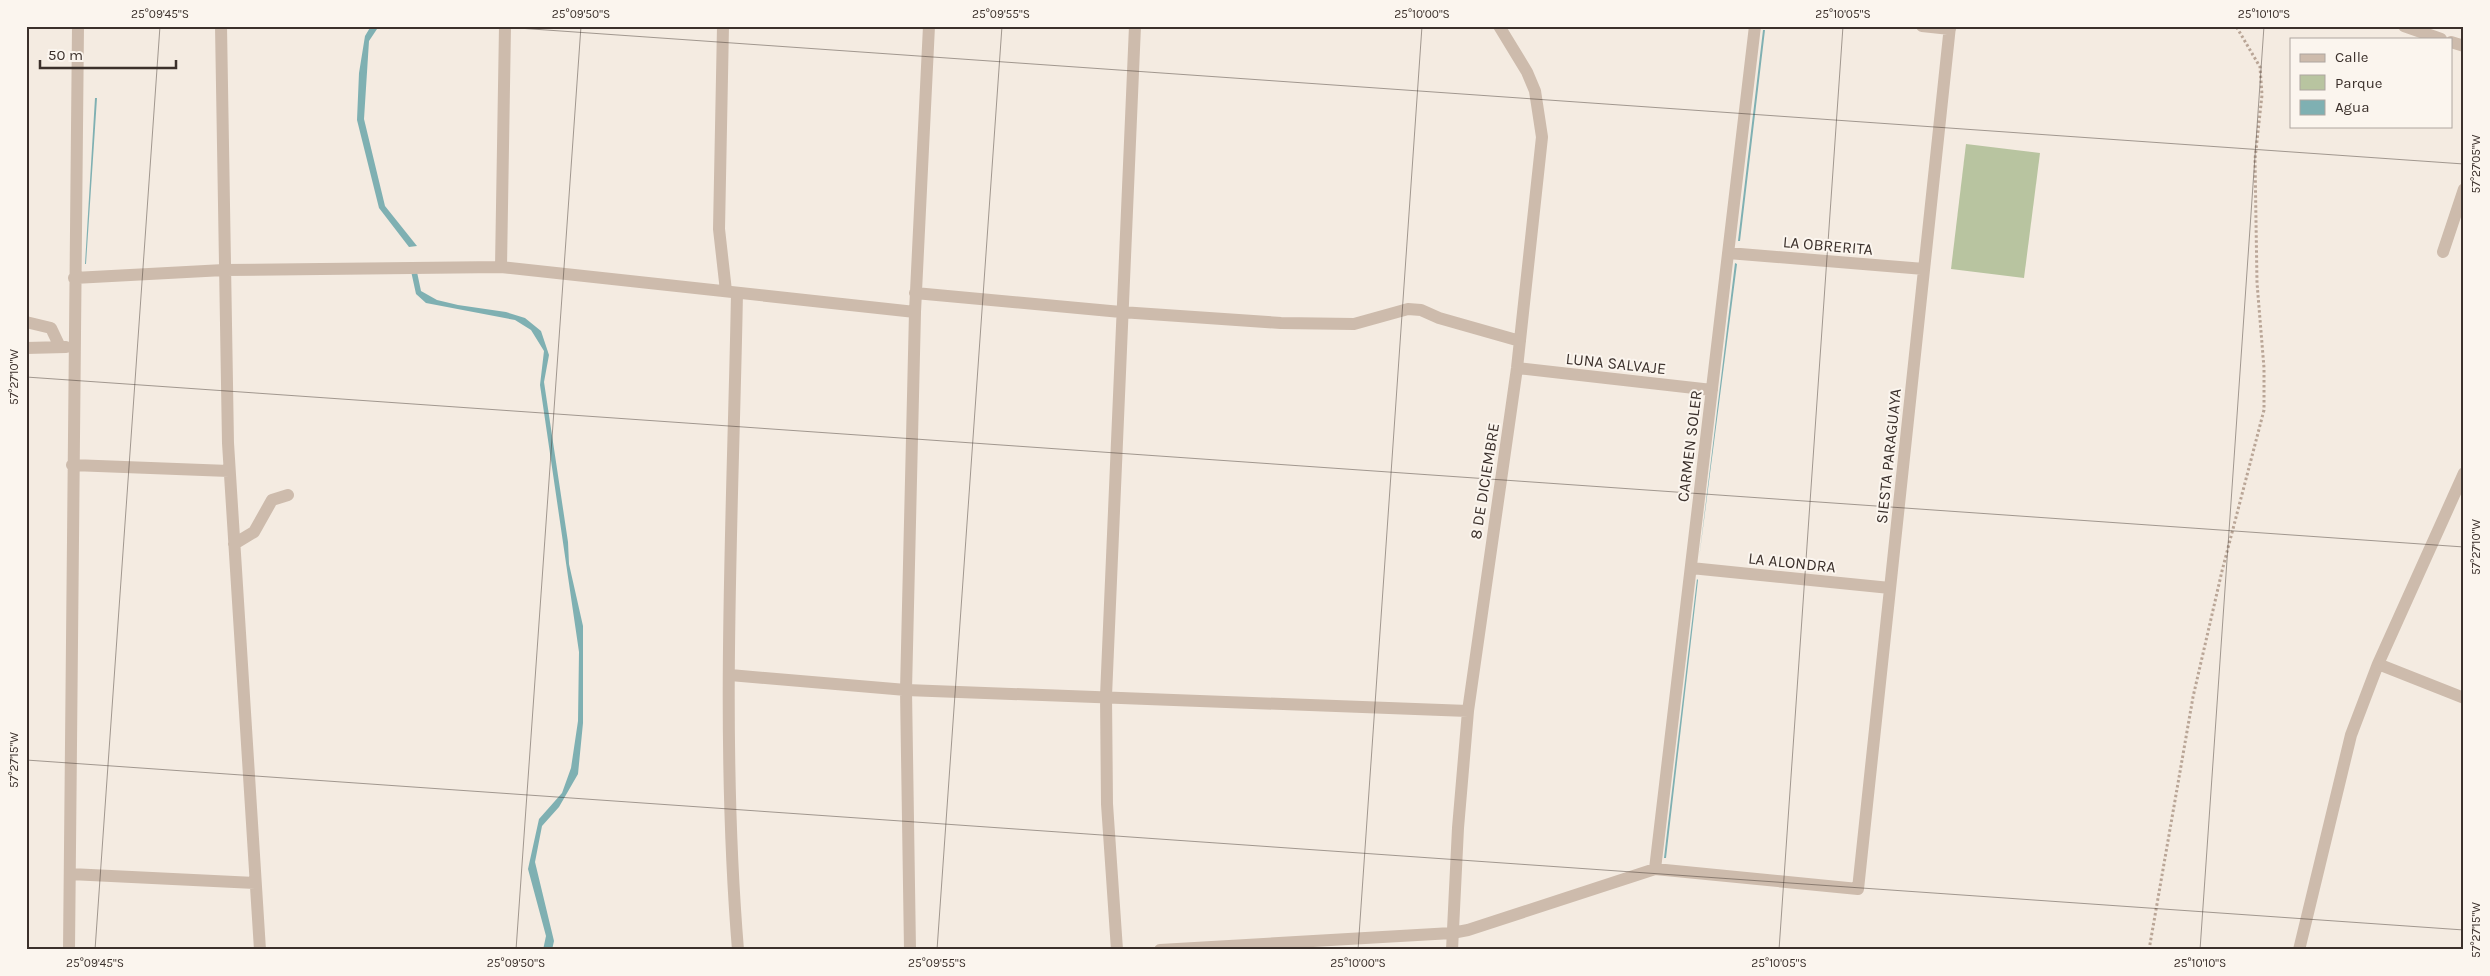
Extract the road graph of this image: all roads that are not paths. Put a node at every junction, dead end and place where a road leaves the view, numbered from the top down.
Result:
1 (78, 26) edge
2 (221, 26) edge
3 (505, 26) edge
4 (723, 26) edge
5 (929, 26) edge
6 (1135, 26) edge
7 (1499, 26) edge
8 (1755, 26) edge
9 (1922, 26) edge
10 (2404, 26) edge
11 (1950, 27) edge
12 (2438, 38) edge
13 (2452, 42) edge
14 (2464, 46) edge
15 (2464, 190) edge
16 (2443, 252) dead end
17 (1728, 253) junction
18 (500, 267) junction
19 (1924, 269) junction
20 (224, 270) junction
21 (74, 278) junction
22 (732, 292) junction
23 (915, 293) junction
24 (915, 312) junction
25 (1121, 312) junction
26 (26, 322) edge
27 (1520, 341) junction
28 (60, 347) junction
29 (73, 347) junction
30 (26, 348) edge
31 (1517, 368) junction
32 (1712, 390) junction
33 (72, 465) junction
34 (229, 471) junction
35 (2464, 473) edge
36 (288, 494) dead end
37 (234, 544) junction
38 (1691, 568) junction
39 (1890, 588) junction
40 (2378, 664) junction
41 (730, 676) junction
42 (906, 690) junction
43 (1106, 696) junction
44 (2464, 698) edge
45 (1468, 711) junction
46 (1655, 869) junction
47 (70, 874) junction
48 (255, 882) junction
49 (1452, 933) junction
50 (69, 950) edge
51 (260, 950) edge
52 (738, 950) edge
53 (910, 950) edge
54 (1117, 950) edge
55 (1160, 950) edge
56 (1452, 950) edge
57 (2299, 950) edge

1 - 21 street
2 - 20 street
3 - 18 street
4 - 22 street
5 - 23 street
6 - 25 street
7 - 27 street, 8 DE DICIEMBRE
8 - 17 street, CARMEN SOLER
9 - 11 street
10 - 12 street
11 - 19 street, SIESTA PARAGUAYA
13 - 14 street
15 - 16 street
17 - 19 street, LA OBRERITA
17 - 32 street, CARMEN SOLER
18 - 20 street
18 - 22 street
19 - 39 street, SIESTA PARAGUAYA
20 - 21 street
20 - 34 street
21 - 29 street
22 - 24 street
22 - 41 street
23 - 24 street
23 - 25 street
24 - 42 street
25 - 27 street
25 - 43 street
26 - 28 street
27 - 31 street, 8 DE DICIEMBRE
28 - 29 street
28 - 30 street
29 - 33 street
31 - 32 street, LUNA SALVAJE
31 - 45 street, 8 DE DICIEMBRE
32 - 38 street, CARMEN SOLER
33 - 34 street
33 - 47 street
34 - 37 street
35 - 40 street
36 - 37 street
37 - 48 street
38 - 39 street, LA ALONDRA
38 - 46 street, CARMEN SOLER
39 - 46 street, SIESTA PARAGUAYA
40 - 44 street
40 - 57 street
41 - 42 street
41 - 52 street
42 - 43 street
42 - 53 street
43 - 45 street
43 - 54 street
45 - 49 street, 8 DE DICIEMBRE
46 - 49 street
47 - 48 street
47 - 50 street
48 - 51 street
49 - 55 street
49 - 56 street, 8 DE DICIEMBRE

